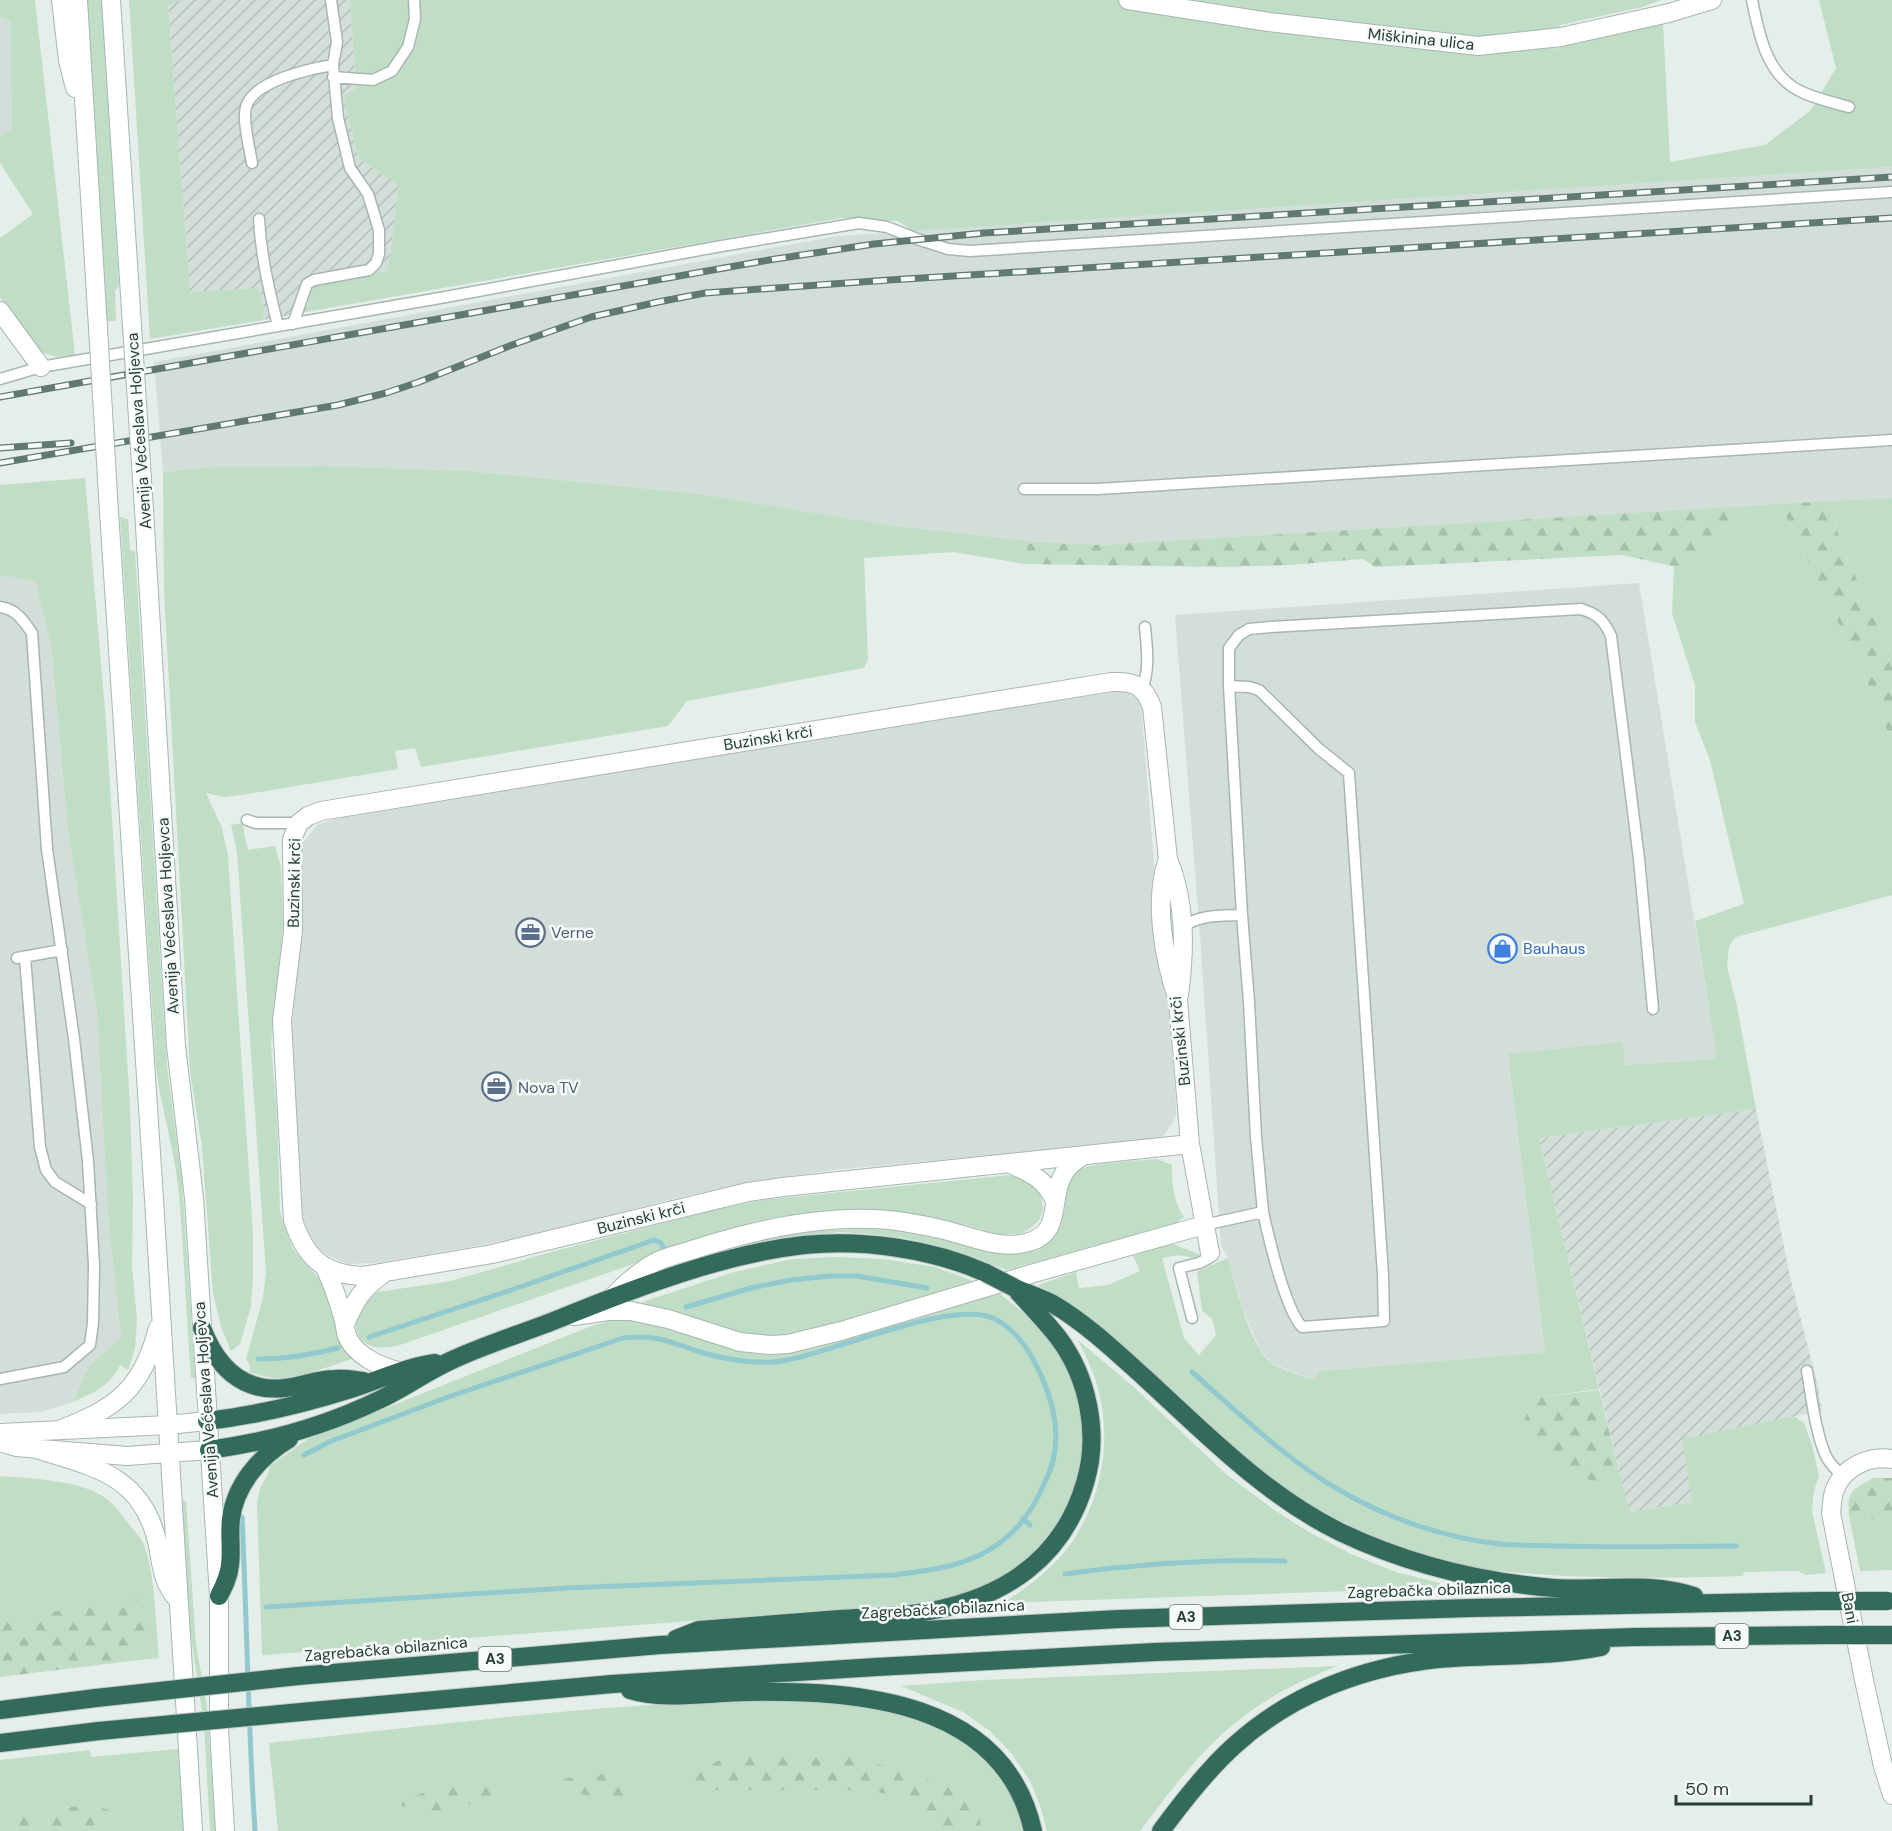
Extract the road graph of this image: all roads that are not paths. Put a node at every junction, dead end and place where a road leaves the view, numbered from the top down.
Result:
1 (61, 0) edge
2 (78, 0) edge
3 (111, 0) edge
4 (332, 0) edge
5 (414, 0) edge
6 (1128, 0) edge
7 (1712, 0) edge
8 (1752, 0) edge
9 (333, 65) junction
10 (333, 77) junction
11 (1849, 107) dead end
12 (85, 121) junction
13 (252, 163) dead end
14 (1892, 192) edge
15 (259, 219) dead end
16 (0, 312) edge
17 (293, 324) junction
18 (278, 326) junction
19 (41, 367) junction
20 (0, 379) edge
21 (1892, 440) edge
22 (1024, 489) dead end
23 (0, 607) edge
24 (1144, 627) dead end
25 (1229, 686) junction
26 (1142, 690) junction
27 (247, 820) dead end
28 (299, 823) junction
29 (1168, 859) junction
30 (1161, 882) junction
31 (1181, 906) junction
32 (1242, 915) junction
33 (1204, 917) junction
34 (1182, 927) junction
35 (1164, 944) junction
36 (62, 950) junction
37 (1178, 1000) junction
38 (1653, 1009) dead end
39 (1190, 1144) junction
40 (1083, 1156) junction
41 (1011, 1164) junction
42 (1055, 1201) junction
43 (91, 1204) junction
44 (1263, 1212) junction
45 (1204, 1225) junction
46 (1210, 1253) joint
47 (325, 1268) junction
48 (385, 1272) junction
49 (1015, 1288) junction
50 (612, 1297) junction
51 (161, 1315) junction
52 (1192, 1318) dead end
53 (559, 1319) junction
54 (345, 1324) junction
55 (202, 1328) junction
56 (449, 1361) junction
57 (1806, 1371) dead end
58 (401, 1372) junction
59 (0, 1379) edge
60 (371, 1382) junction
61 (207, 1421) junction
62 (168, 1425) junction
63 (310, 1427) junction
64 (58, 1430) junction
65 (0, 1433) edge
66 (0, 1442) edge
67 (36, 1449) junction
68 (209, 1450) junction
69 (170, 1454) junction
70 (1892, 1459) edge
71 (1842, 1475) junction
72 (219, 1596) junction
73 (1890, 1601) edge
74 (179, 1602) junction
75 (1713, 1602) junction
76 (1892, 1635) edge
77 (1635, 1637) junction
78 (660, 1645) junction
79 (612, 1684) junction
80 (0, 1710) edge
81 (0, 1743) edge
82 (1892, 1795) edge
83 (193, 1831) edge
84 (225, 1831) edge
85 (1033, 1831) edge
86 (1161, 1831) edge

1 - 12 street
2 - 12 street, Avenija Većeslava Holjevca
3 - 55 street, Avenija Većeslava Holjevca, bridge
4 - 9 lane
5 - 10 lane
6 - 7 street, Miškinina ulica
8 - 11 lane
9 - 10 lane
9 - 13 lane
10 - 17 lane
12 - 51 street, Avenija Većeslava Holjevca, bridge
14 - 17 lane
15 - 18 lane
16 - 19 street
17 - 18 lane
18 - 19 lane
19 - 20 lane
21 - 22 lane
23 - 36 lane
24 - 26 lane
25 - 32 lane
25 - 38 lane
25 - 44 lane
26 - 28 street, Buzinski krči
26 - 29 street, Buzinski krči
27 - 28 lane
28 - 47 street, Buzinski krči
29 - 30 street, Buzinski krči
29 - 31 street
30 - 31 lane
30 - 35 street, Buzinski krči
31 - 33 lane
31 - 34 street
32 - 33 lane
32 - 44 lane
33 - 34 lane
34 - 35 lane
34 - 37 street
35 - 37 street, Buzinski krči
36 - 43 lane
36 - 43 lane
37 - 39 street, Buzinski krči
39 - 40 street, Buzinski krči
39 - 45 street, Buzinski krči
40 - 41 street, Buzinski krči
40 - 42 street
41 - 42 street
41 - 48 street, Buzinski krči
42 - 50 street
43 - 59 lane
44 - 45 lane
45 - 46 street, Buzinski krči
45 - 53 street
46 - 52 lane
47 - 48 street, Buzinski krči
47 - 54 street
48 - 54 street
49 - 50 highway, bridge
49 - 75 highway
49 - 78 highway
50 - 53 highway
51 - 62 street, Avenija Većeslava Holjevca
51 - 64 street
53 - 56 highway
54 - 58 street
55 - 60 highway
55 - 61 street, Avenija Većeslava Holjevca
56 - 58 highway
56 - 63 highway
57 - 71 lane
58 - 60 highway
60 - 61 highway
61 - 62 street
61 - 68 street, Avenija Većeslava Holjevca
62 - 64 street
62 - 69 street, Avenija Većeslava Holjevca
63 - 68 highway
63 - 72 highway
64 - 65 street
66 - 67 street
67 - 69 street
67 - 74 street
68 - 69 street
68 - 72 street, Avenija Većeslava Holjevca
69 - 74 street, Avenija Većeslava Holjevca
70 - 71 street
71 - 82 street, Bani
72 - 84 street, Avenija Većeslava Holjevca
73 - 75 highway, Zagrebačka obilaznica / A3, bridge
74 - 83 street, Avenija Većeslava Holjevca
75 - 78 highway, Zagrebačka obilaznica / A3
76 - 77 highway, A3, bridge
77 - 79 highway, A3
77 - 86 highway
78 - 80 highway, Zagrebačka obilaznica / A3, bridge
79 - 81 highway, A3, bridge
79 - 85 highway

